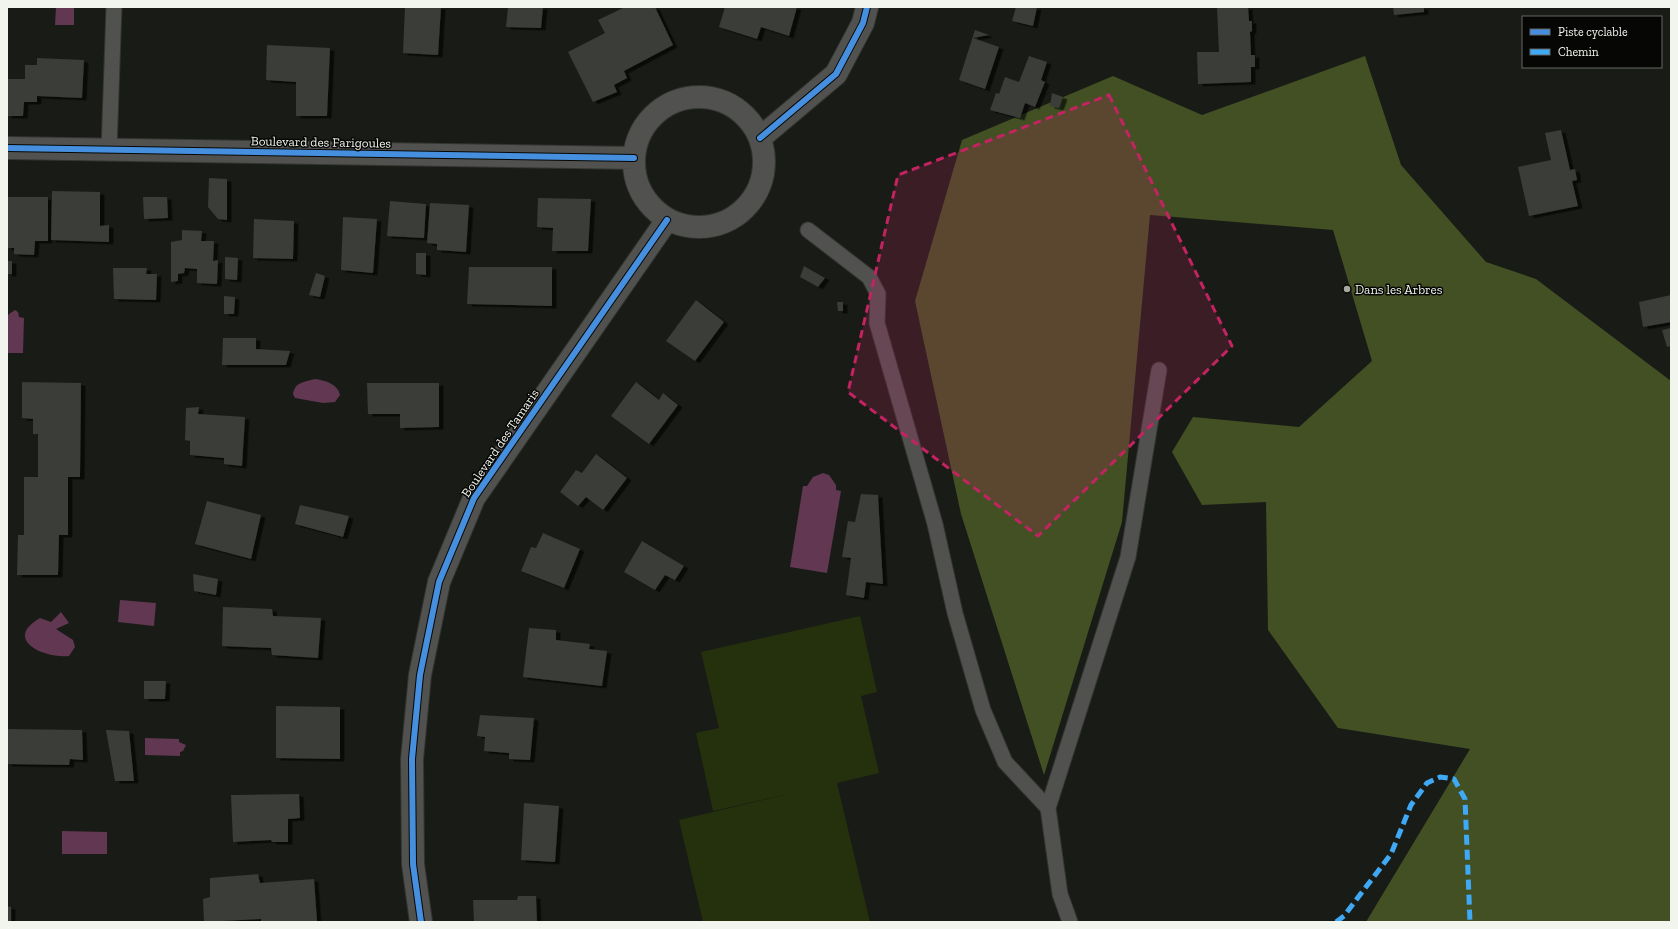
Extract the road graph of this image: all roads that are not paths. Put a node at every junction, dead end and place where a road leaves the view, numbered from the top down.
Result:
1 (114, 7) edge
2 (867, 7) edge
3 (760, 138) junction
4 (7, 148) edge
5 (109, 150) junction
6 (634, 158) junction
7 (667, 220) junction
8 (808, 230) dead end
9 (1159, 370) dead end
10 (1048, 808) junction
11 (421, 922) edge
12 (1070, 922) edge

1 - 5 lane
2 - 3 street
3 - 6 street
3 - 7 street
4 - 5 street, Boulevard des Farigoules
5 - 6 street, Boulevard des Farigoules
6 - 7 street
7 - 11 street, Boulevard des Tamaris
8 - 10 lane
9 - 10 lane
10 - 12 lane

